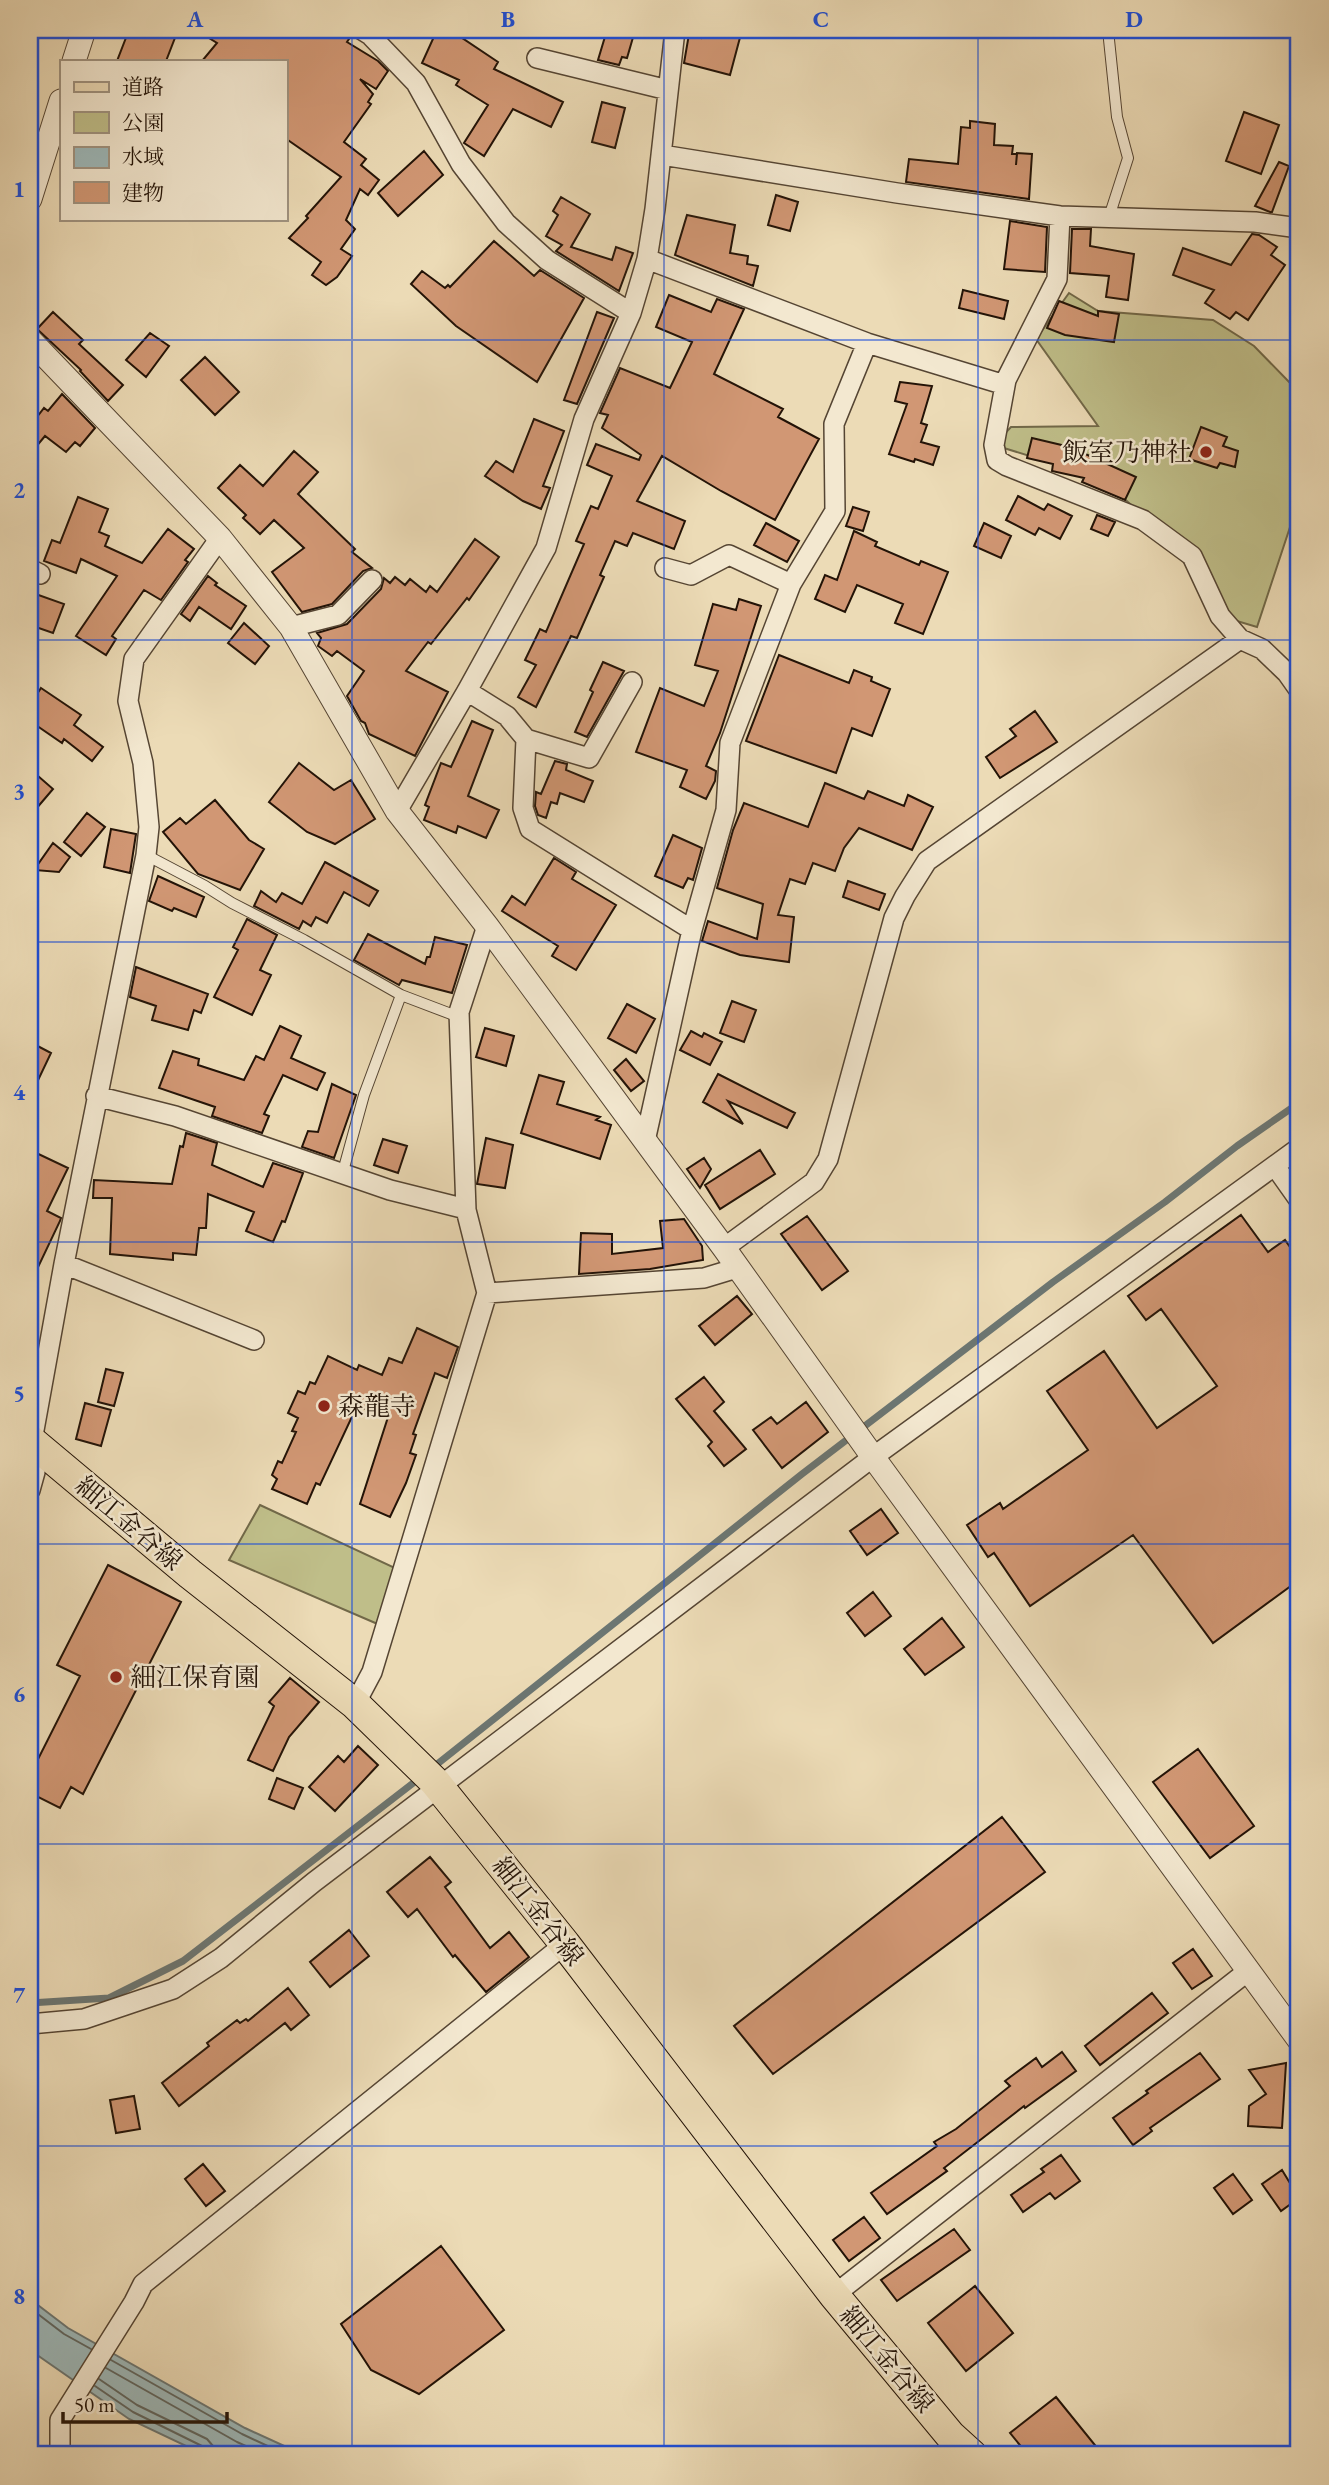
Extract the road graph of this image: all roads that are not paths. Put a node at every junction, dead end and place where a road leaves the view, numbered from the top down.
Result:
1 (84, 30) edge
2 (362, 30) edge
3 (675, 30) edge
4 (1108, 30) edge
5 (537, 58) dead end
6 (74, 60) edge
7 (668, 90) junction
8 (60, 104) edge
9 (662, 155) junction
10 (30, 200) edge
11 (1060, 215) junction
12 (1109, 217) junction
13 (1299, 228) edge
14 (647, 259) junction
15 (631, 313) junction
16 (30, 340) edge
17 (867, 343) junction
18 (1004, 385) junction
19 (220, 538) junction
20 (664, 568) dead end
21 (372, 580) dead end
22 (791, 584) junction
23 (291, 627) junction
24 (1240, 639) junction
25 (632, 682) dead end
26 (1299, 690) edge
27 (467, 691) junction
28 (526, 739) junction
29 (397, 811) junction
30 (146, 855) junction
31 (487, 926) junction
32 (692, 930) junction
33 (401, 995) junction
34 (459, 1017) junction
35 (96, 1096) junction
36 (645, 1141) junction
37 (1299, 1148) edge
38 (1275, 1166) junction
39 (342, 1175) junction
40 (1299, 1200) edge
41 (466, 1209) junction
42 (724, 1248) junction
43 (64, 1264) junction
44 (737, 1268) junction
45 (487, 1293) junction
46 (254, 1340) dead end
47 (31, 1441) edge
48 (869, 1451) junction
49 (30, 1490) edge
50 (355, 1704) junction
51 (438, 1785) junction
52 (565, 1944) junction
53 (1248, 1971) junction
54 (30, 2024) edge
55 (1299, 2040) edge
56 (834, 2295) junction
57 (63, 2455) edge
58 (972, 2455) edge

1 - 6 street
2 - 15 street
3 - 7 street
4 - 12 lane
5 - 7 street
7 - 9 street
8 - 10 street
9 - 11 street
9 - 14 street
11 - 12 street
11 - 18 street
12 - 13 street
14 - 15 street
14 - 17 street
15 - 27 street
16 - 19 street
17 - 18 street
17 - 22 street
18 - 24 street
19 - 23 street
19 - 30 street
20 - 22 street
21 - 23 street
22 - 32 street
23 - 29 street
24 - 26 street
24 - 42 street
25 - 28 street
27 - 28 street
27 - 29 street
28 - 32 street
29 - 31 street
30 - 33 lane
30 - 35 street
31 - 34 street
31 - 36 street
32 - 36 street
33 - 34 lane
33 - 39 lane
34 - 41 street
35 - 39 street
35 - 43 street
36 - 42 street
37 - 38 street
38 - 40 street
38 - 48 street
39 - 41 street
41 - 45 street
42 - 44 street
43 - 46 street
43 - 47 street
44 - 45 street
44 - 48 street
45 - 50 street
47 - 49 street
47 - 50 main road, 細江金谷線
48 - 51 street
48 - 53 street
50 - 51 main road, 細江金谷線
51 - 52 main road, 細江金谷線
51 - 54 street
52 - 56 main road, 細江金谷線
52 - 57 street
53 - 55 street
53 - 56 street
56 - 58 main road, 細江金谷線

